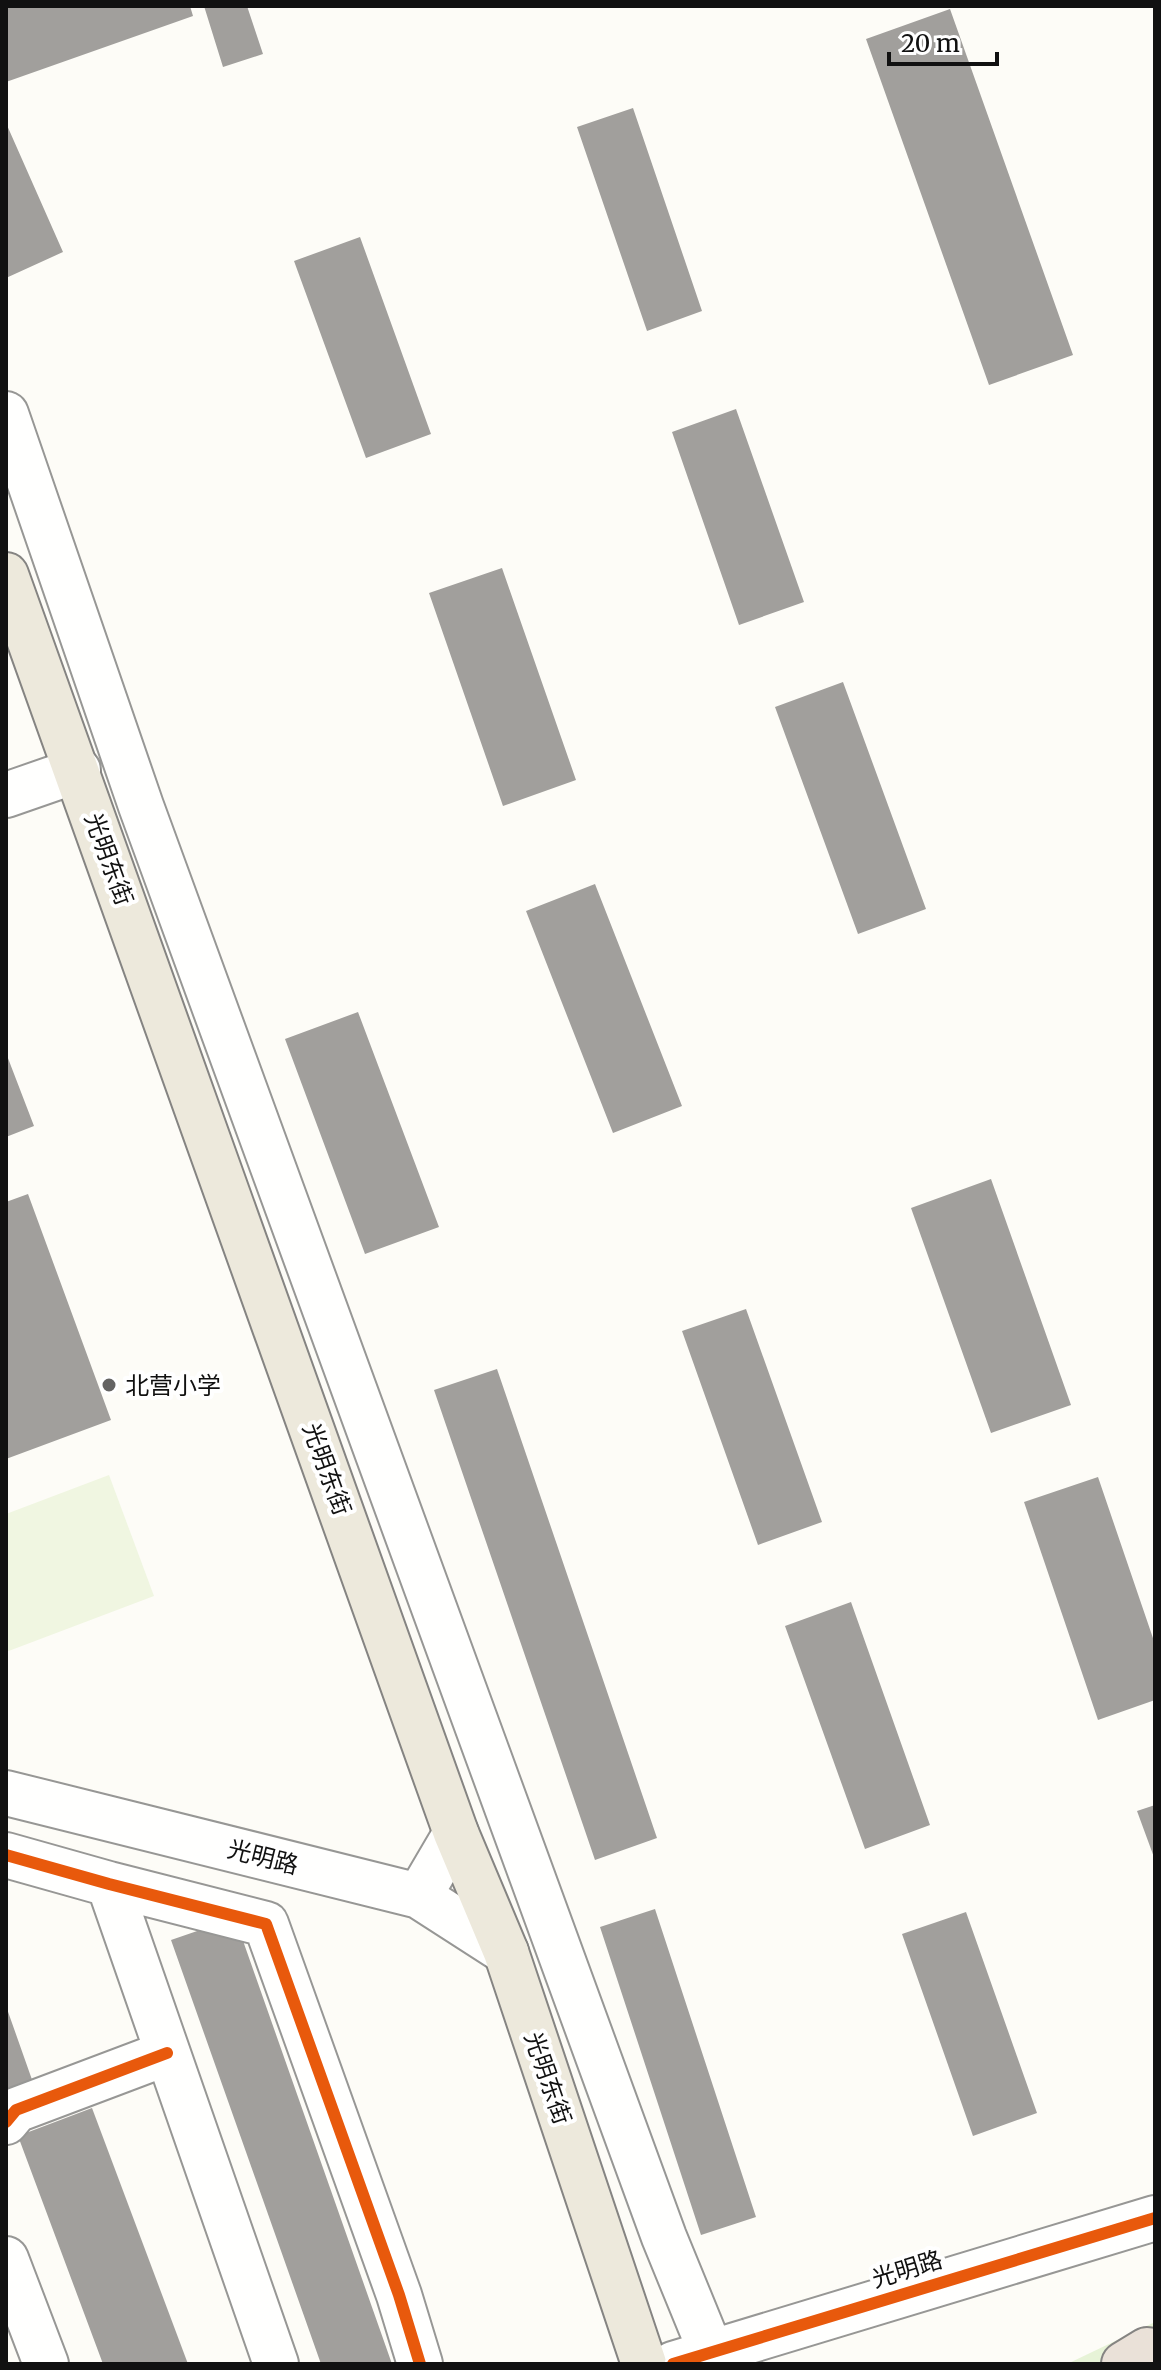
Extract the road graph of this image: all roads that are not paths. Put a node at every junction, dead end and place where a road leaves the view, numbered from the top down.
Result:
1 (6, 414) edge
2 (6, 575) edge
3 (78, 770) junction
4 (6, 795) edge
5 (6, 1793) edge
6 (456, 1833) junction
7 (6, 1855) edge
8 (109, 1884) junction
9 (419, 1896) junction
10 (506, 1952) junction
11 (167, 2053) junction
12 (6, 2122) edge
13 (1155, 2218) edge
14 (6, 2259) edge
15 (1155, 2351) edge
16 (700, 2360) edge
17 (46, 2364) edge
18 (276, 2364) edge
19 (420, 2364) edge
20 (644, 2364) edge
21 (1124, 2364) edge

1 - 16 street
2 - 3 main road, 光明东街
3 - 4 street
3 - 6 main road, 光明东街
5 - 9 street, 光明路
6 - 9 street
6 - 10 main road, 光明东街
7 - 8 street
8 - 11 street
8 - 19 street
9 - 10 street, 光明路
10 - 20 main road, 光明东街
11 - 12 street
11 - 18 street
13 - 16 street, 光明路
14 - 17 street
15 - 21 highway

